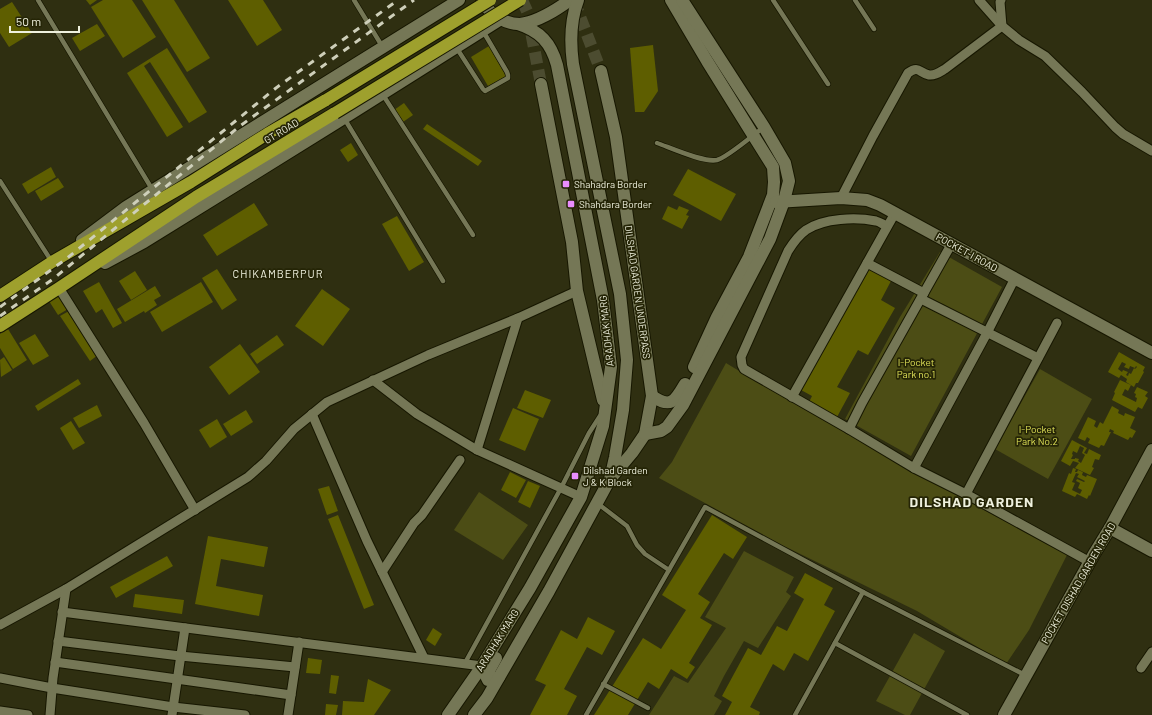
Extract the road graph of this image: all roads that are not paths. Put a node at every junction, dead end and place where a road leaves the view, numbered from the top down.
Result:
1 (38, 0) edge
2 (354, 0) edge
3 (459, 0) edge
4 (482, 0) edge
5 (490, 0) edge
6 (520, 0) edge
7 (570, 0) edge
8 (578, 0) edge
9 (671, 0) edge
10 (682, 0) edge
11 (773, 0) edge
12 (856, 0) edge
13 (979, 0) edge
14 (1001, 0) edge
15 (501, 19) junction
16 (518, 24) junction
17 (1002, 26) junction
18 (874, 29) dead end
19 (483, 31) junction
20 (456, 47) junction
21 (383, 48) junction
22 (601, 71) tunnel mouth
23 (541, 84) tunnel mouth
24 (828, 84) dead end
25 (382, 94) junction
26 (339, 115) junction
27 (764, 127) junction
28 (753, 135) junction
29 (658, 142) dead end
30 (1152, 151) edge
31 (0, 181) edge
32 (153, 191) junction
33 (840, 198) junction
34 (784, 201) junction
35 (770, 203) junction
36 (895, 213) junction
37 (887, 226) junction
38 (473, 235) dead end
39 (952, 243) junction
40 (53, 261) junction
41 (867, 263) junction
42 (743, 278) junction
43 (1015, 278) junction
44 (443, 281) dead end
45 (59, 288) junction
46 (577, 291) junction
47 (0, 296) edge
48 (922, 296) junction
49 (518, 318) junction
50 (1057, 323) dead end
51 (0, 326) edge
52 (987, 333) junction
53 (1152, 353) edge
54 (1038, 358) junction
55 (373, 380) junction
56 (652, 396) junction
57 (792, 396) junction
58 (679, 402) junction
59 (605, 409) junction
60 (312, 414) junction
61 (849, 429) junction
62 (645, 434) junction
63 (477, 450) junction
64 (1152, 450) edge
65 (460, 460) dead end
66 (914, 468) junction
67 (610, 479) junction
68 (561, 488) junction
69 (966, 494) junction
70 (581, 497) junction
71 (597, 503) junction
72 (195, 510) junction
73 (1110, 528) junction
74 (1152, 551) edge
75 (1090, 562) junction
76 (669, 570) junction
77 (382, 572) junction
78 (66, 589) junction
79 (863, 592) junction
80 (62, 612) junction
81 (0, 625) edge
82 (185, 628) junction
83 (58, 641) junction
84 (497, 641) junction
85 (298, 642) junction
86 (835, 643) junction
87 (1152, 652) edge
88 (180, 656) junction
89 (424, 658) junction
90 (55, 662) junction
91 (465, 664) junction
92 (482, 666) junction
93 (295, 667) junction
94 (1141, 668) dead end
95 (1026, 676) junction
96 (499, 677) junction
97 (0, 678) edge
98 (177, 679) junction
99 (603, 684) junction
100 (52, 688) junction
101 (291, 695) junction
102 (648, 708) dead end
103 (0, 711) edge
104 (172, 711) edge
105 (28, 715) edge
106 (50, 715) edge
107 (245, 715) edge
108 (288, 715) edge
109 (448, 715) edge
110 (474, 715) edge
111 (586, 715) edge
112 (795, 715) edge
113 (967, 715) edge
114 (1004, 715) edge

1 - 32 lane
2 - 21 lane
3 - 21 main road, GT ROAD
4 - 15 main road
5 - 40 highway, GT ROAD, bridge
6 - 26 highway, GT ROAD, bridge
7 - 16 main road
8 - 67 main road, ARADHAK MARG
9 - 28 main road
10 - 27 main road
11 - 24 lane
12 - 18 lane
13 - 17 street
14 - 17 street
15 - 16 main road, ARADHAK MARG
15 - 19 main road, GT ROAD
16 - 59 main road, ARADHAK MARG
17 - 30 street
17 - 33 street
19 - 20 main road, GT ROAD
19 - 20 lane
20 - 25 main road, GT ROAD
21 - 32 main road, GT ROAD
22 - 56 main road, DILSHAD GARDEN UNDERPASS
23 - 46 main road
25 - 26 main road, GT ROAD
25 - 38 lane
26 - 44 lane
26 - 45 main road, GT ROAD
26 - 45 highway, GT ROAD
27 - 28 lane
27 - 34 main road
28 - 29 lane
28 - 35 main road
31 - 40 lane
32 - 40 main road, GT ROAD
33 - 34 main road, POCKET-I ROAD
33 - 36 main road, POCKET-I ROAD
34 - 35 main road, POCKET-I ROAD
34 - 42 main road
35 - 42 main road
36 - 37 street
36 - 39 main road, POCKET-I ROAD
37 - 41 street
37 - 57 street
39 - 43 main road, POCKET-I ROAD
39 - 48 street
40 - 47 highway, GT ROAD
41 - 48 street
41 - 57 street
42 - 58 main road
43 - 52 street
43 - 53 main road, POCKET-I ROAD
45 - 51 highway, GT ROAD
45 - 72 street
46 - 49 street
46 - 59 main road
48 - 52 street
48 - 61 street
49 - 55 street
49 - 63 street
50 - 54 street
52 - 54 street
52 - 66 street
54 - 69 street
55 - 60 street
55 - 63 street
56 - 58 main road
56 - 62 main road, ARADHAK MARG
57 - 61 street
58 - 62 main road
59 - 68 lane
59 - 70 main road, ARADHAK MARG
60 - 72 street
60 - 77 street
61 - 66 street
62 - 67 main road, ARADHAK MARG
63 - 68 street
64 - 73 main road, POCKET DISHAD GARDEN ROAD
65 - 77 street
66 - 69 street
67 - 71 main road, ARADHAK MARG
68 - 70 street
68 - 91 lane
69 - 75 street
70 - 84 main road, ARADHAK MARG
71 - 76 lane
71 - 96 main road, ARADHAK MARG
72 - 78 street
73 - 74 main road
73 - 75 main road, POCKET DISHAD GARDEN ROAD
75 - 95 main road, POCKET DISHAD GARDEN ROAD
76 - 79 lane
76 - 99 lane
77 - 89 street
78 - 80 street
78 - 81 street
79 - 86 lane
79 - 95 lane
80 - 82 street
80 - 83 street
82 - 85 street
82 - 88 street
83 - 88 street
83 - 90 street
84 - 92 main road, ARADHAK MARG
84 - 96 main road
85 - 89 street
85 - 93 street
86 - 112 lane
86 - 113 lane
87 - 94 street
88 - 93 street
88 - 98 street
89 - 91 street
90 - 98 street
90 - 100 street
91 - 92 street
92 - 109 main road, ARADHAK MARG
93 - 101 street
95 - 114 main road, POCKET DISHAD GARDEN ROAD
96 - 110 main road, ARADHAK MARG
97 - 100 street
98 - 101 street
98 - 104 street
99 - 102 lane
99 - 111 lane
100 - 104 street
100 - 106 street
101 - 108 street
103 - 105 street
104 - 107 street

